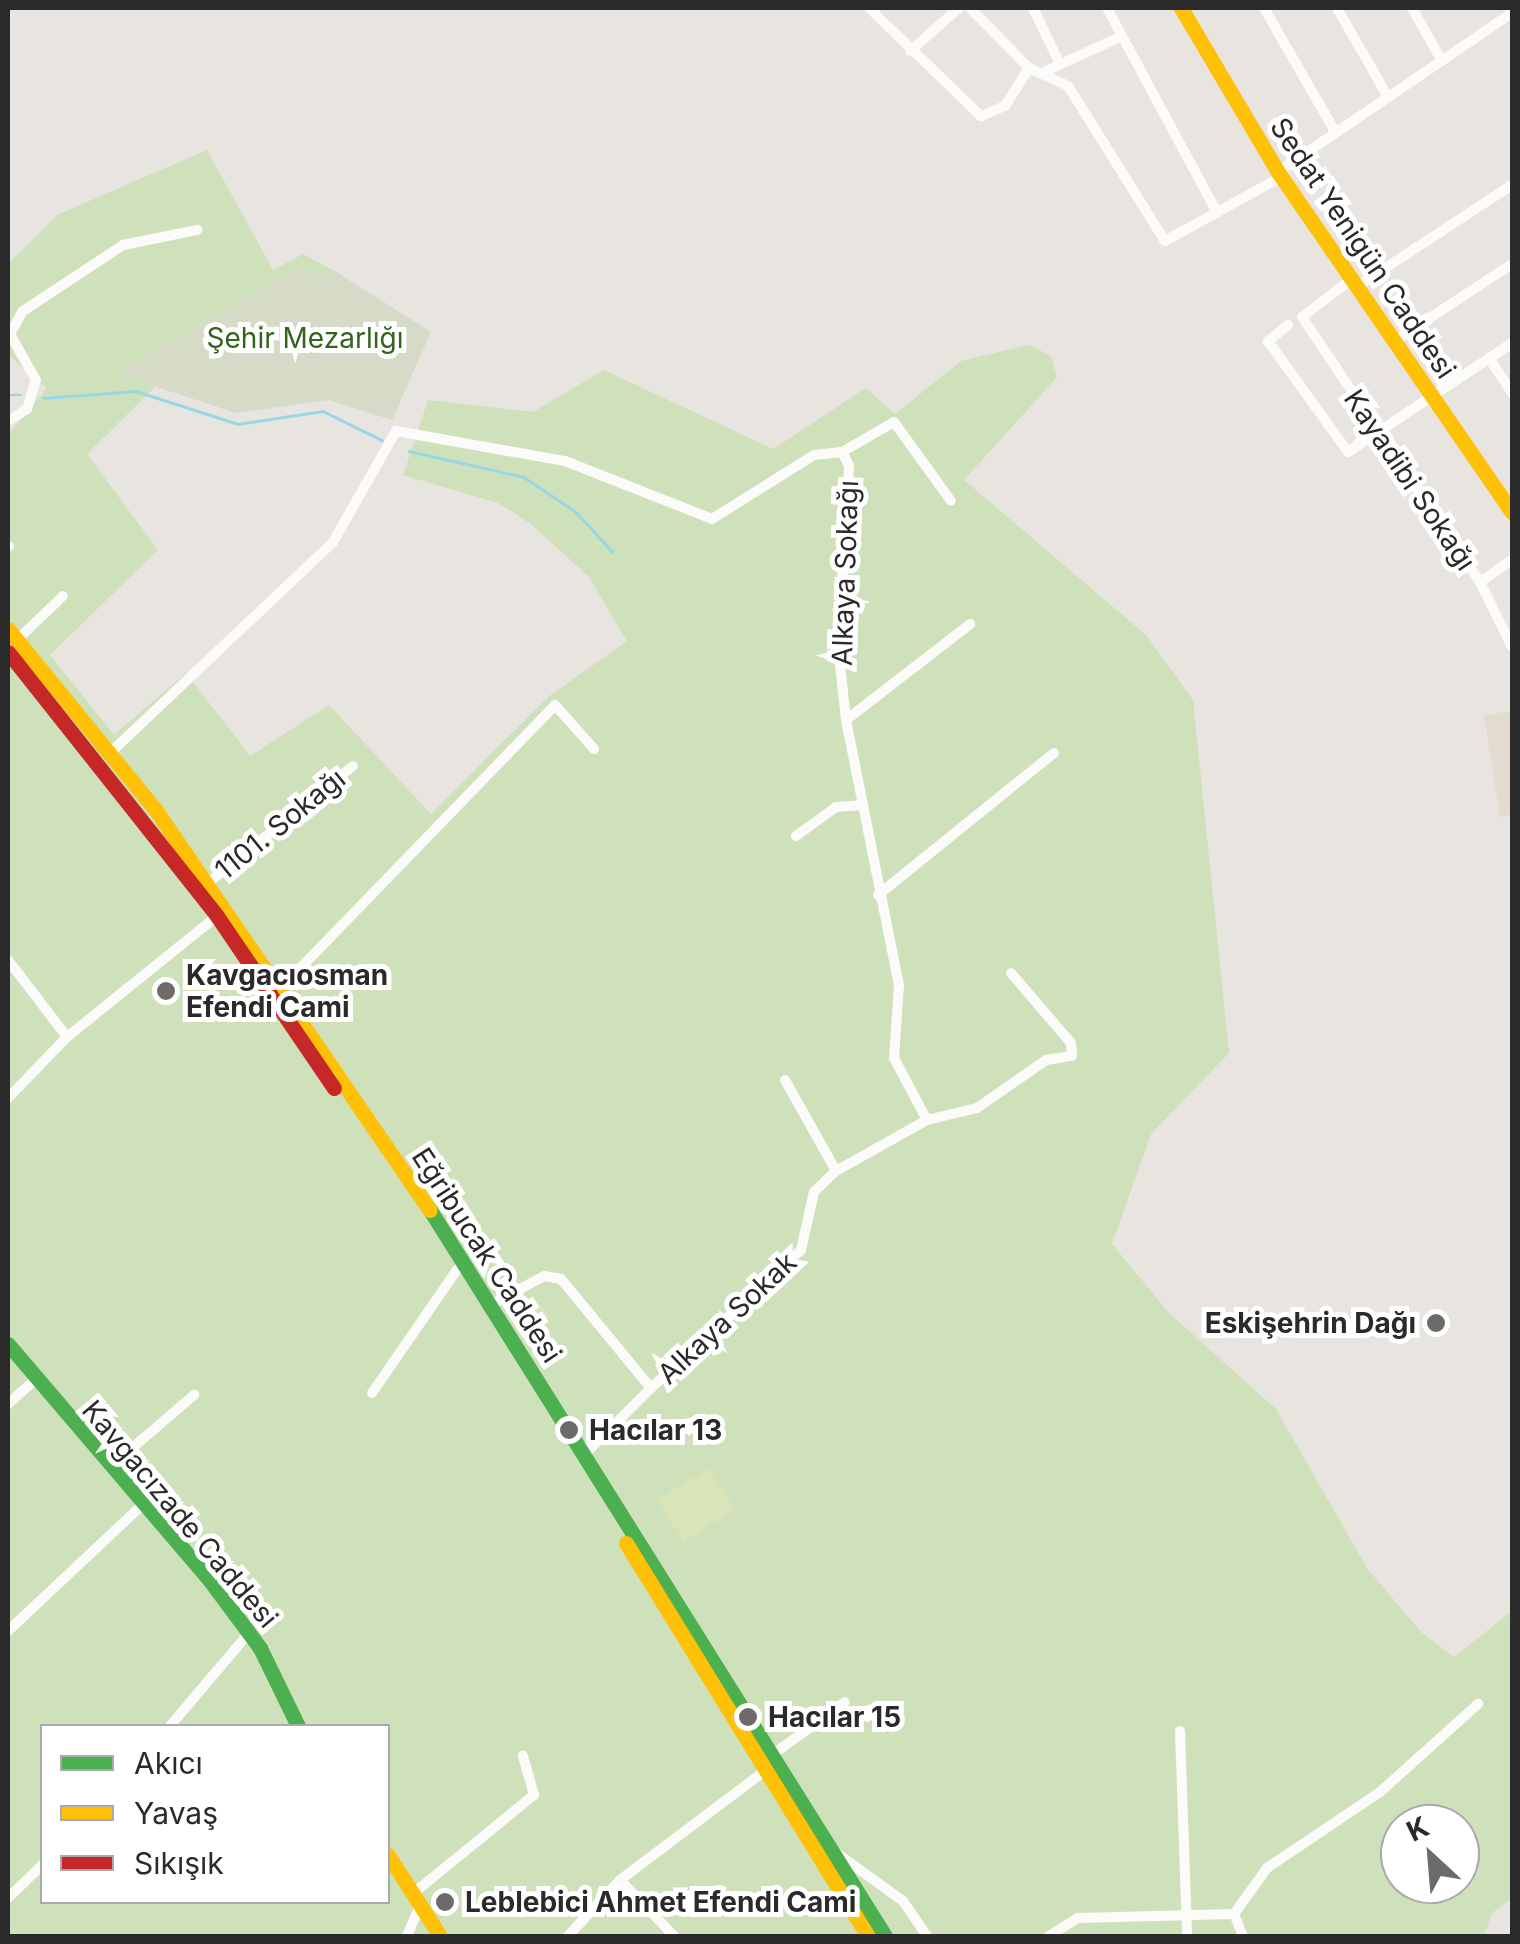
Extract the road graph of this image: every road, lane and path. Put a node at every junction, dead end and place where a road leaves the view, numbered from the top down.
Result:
1 (869, 8) edge
2 (959, 8) edge
3 (970, 8) edge
4 (1033, 8) edge
5 (1107, 8) edge
6 (1264, 8) edge
7 (1337, 8) edge
8 (1412, 8) edge
9 (1186, 9) edge
10 (1512, 13) edge
11 (1120, 36) junction
12 (910, 51) junction
13 (1442, 60) junction
14 (1060, 64) junction
15 (1029, 68) junction
16 (1046, 71) junction
17 (1388, 98) junction
18 (1336, 133) junction
19 (1279, 175) junction
20 (1512, 185) edge
21 (1217, 212) junction
22 (197, 230) dead end
23 (1512, 264) edge
24 (1355, 282) junction
25 (1288, 325) dead end
26 (1396, 340) junction
27 (1512, 343) edge
28 (1489, 358) junction
29 (1512, 393) edge
30 (1432, 396) junction
31 (8, 421) edge
32 (1377, 435) junction
33 (842, 452) junction
34 (951, 501) dead end
35 (1512, 512) edge
36 (1512, 560) edge
37 (1480, 582) junction
38 (62, 596) dead end
39 (970, 624) dead end
40 (10, 641) edge
41 (1512, 647) edge
42 (846, 720) junction
43 (594, 749) dead end
44 (1054, 753) dead end
45 (108, 754) junction
46 (353, 766) dead end
47 (862, 804) junction
48 (796, 836) dead end
49 (208, 883) junction
50 (878, 895) junction
51 (217, 916) junction
52 (8, 960) edge
53 (1011, 973) dead end
54 (282, 987) junction
55 (68, 1037) junction
56 (786, 1080) dead end
57 (8, 1098) edge
58 (926, 1120) junction
59 (836, 1171) junction
60 (457, 1270) junction
61 (492, 1304) junction
62 (8, 1344) edge
63 (35, 1380) junction
64 (651, 1388) junction
65 (372, 1393) dead end
66 (194, 1396) dead end
67 (8, 1404) edge
68 (584, 1454) junction
69 (109, 1468) junction
70 (140, 1507) junction
71 (8, 1631) edge
72 (249, 1634) junction
73 (844, 1702) dead end
74 (1478, 1704) dead end
75 (172, 1724) edge
76 (297, 1724) edge
77 (1180, 1731) dead end
78 (524, 1756) dead end
79 (769, 1762) junction
80 (829, 1848) junction
81 (390, 1857) edge
82 (40, 1867) edge
83 (620, 1880) junction
84 (418, 1897) junction
85 (8, 1898) edge
86 (1181, 1913) junction
87 (1234, 1914) junction
88 (408, 1936) edge
89 (440, 1936) edge
90 (568, 1936) edge
91 (674, 1936) edge
92 (868, 1936) edge
93 (885, 1936) edge
94 (927, 1936) edge
95 (1049, 1936) edge
96 (1188, 1936) edge
97 (1243, 1936) edge

1 - 12 street
2 - 12 street
3 - 15 street
4 - 14 street
5 - 11 street
6 - 18 street
7 - 17 street
8 - 13 street
9 - 19 main road, Sedat Yenigün Caddesi
10 - 13 street
11 - 14 street
11 - 21 street
12 - 15 street
13 - 17 street
14 - 16 street
15 - 16 street
16 - 21 street
17 - 18 street
18 - 19 street
19 - 21 street
19 - 24 main road, Sedat Yenigün Caddesi
20 - 24 street
22 - 31 street
23 - 26 street
24 - 26 main road, Sedat Yenigün Caddesi
24 - 32 street, Kayadibi Sokağı
25 - 32 street
26 - 30 main road, Sedat Yenigün Caddesi
27 - 28 street
28 - 29 street
28 - 30 street
30 - 32 street
30 - 35 main road, Sedat Yenigün Caddesi
32 - 37 street, Kayadibi Sokağı
33 - 34 street
33 - 42 street, Alkaya Sokağı
33 - 45 street, Alkaya Sokağı
36 - 37 street
37 - 41 street, Kayadibi Sokağı
38 - 40 street
39 - 42 street
40 - 45 main road, Eğribucak Caddesi
40 - 51 main road, Eğribucak Caddesi
42 - 47 street, Alkaya Sokağı
43 - 54 street
44 - 50 street
45 - 49 main road, Eğribucak Caddesi
46 - 49 street, 1101. Sokağı
47 - 48 street
47 - 50 street, Alkaya Sokağı
49 - 54 main road, Eğribucak Caddesi
50 - 58 street, Alkaya Sokağı
51 - 55 street
51 - 60 main road, Eğribucak Caddesi
52 - 55 street
53 - 58 street, Alkaya Sokak
54 - 61 main road, Eğribucak Caddesi
55 - 57 street
56 - 59 street
58 - 59 street, Alkaya Sokak
59 - 64 street, Alkaya Sokak
60 - 65 street
60 - 79 main road, Eğribucak Caddesi
61 - 64 street, Alkaya Sokak
61 - 68 main road, Eğribucak Caddesi
62 - 63 main road, Kavgacızade Caddesi
63 - 67 street
63 - 69 main road, Kavgacızade Caddesi
64 - 68 street
66 - 69 street
68 - 79 main road, Eğribucak Caddesi
69 - 70 main road, Kavgacızade Caddesi
70 - 71 street
70 - 72 main road, Kavgacızade Caddesi
72 - 75 street
72 - 76 main road, Kavgacızade Caddesi
73 - 79 street
74 - 87 street
77 - 86 street
78 - 84 street
79 - 80 main road, Eğribucak Caddesi
79 - 83 street
79 - 92 main road, Eğribucak Caddesi
80 - 93 main road, Eğribucak Caddesi
80 - 94 street
81 - 84 main road
82 - 85 street
83 - 90 street
83 - 91 street
84 - 88 street
84 - 89 main road
86 - 87 street
86 - 95 street
86 - 96 street
87 - 97 street

